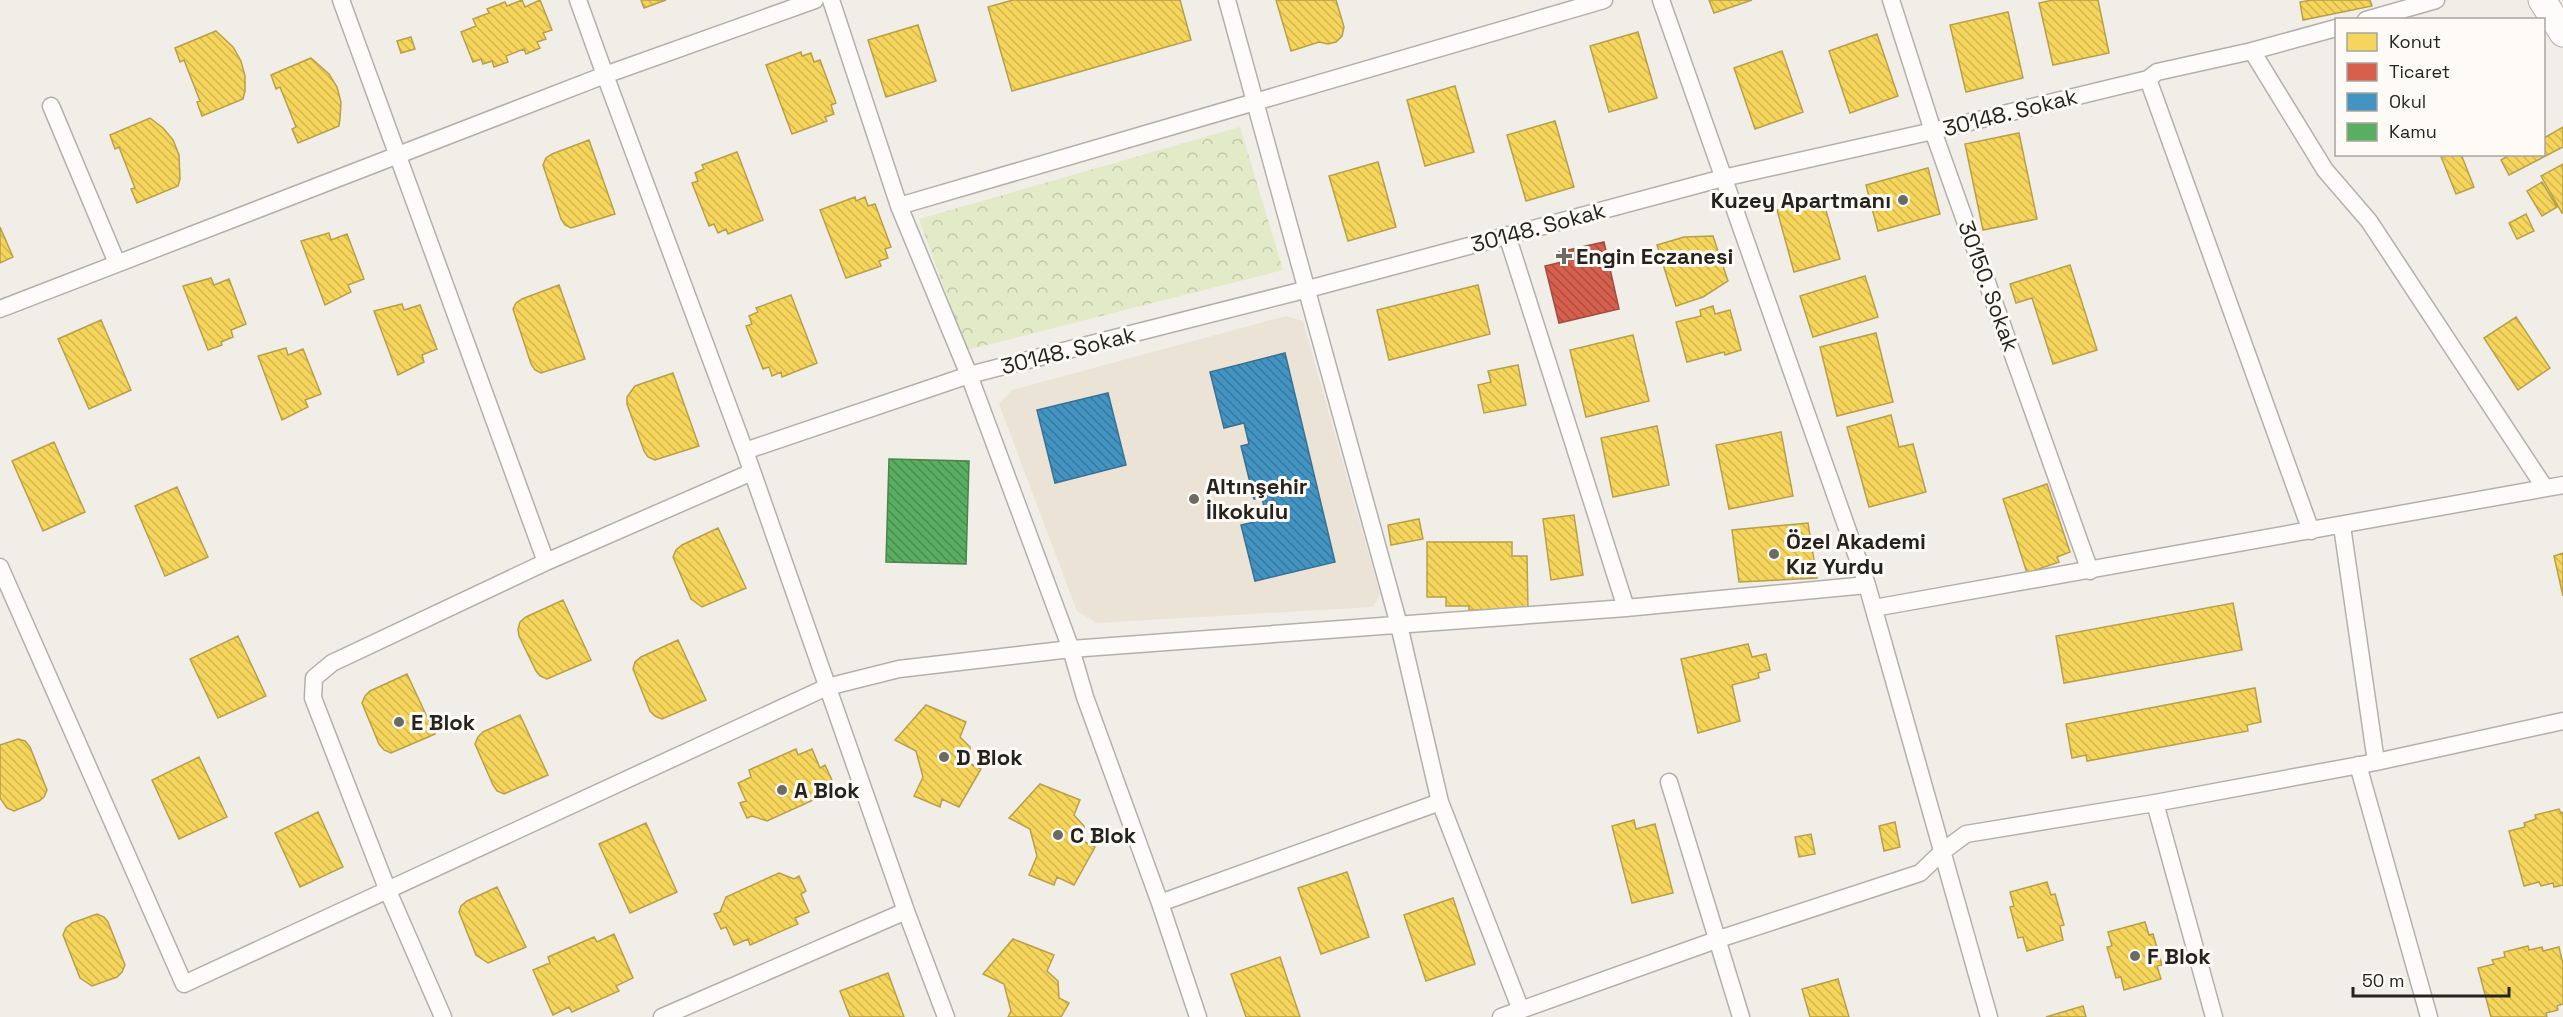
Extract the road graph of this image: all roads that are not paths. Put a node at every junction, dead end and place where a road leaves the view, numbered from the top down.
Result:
1 (340, 0) edge
2 (578, 0) edge
3 (815, 0) edge
4 (831, 0) edge
5 (1227, 0) edge
6 (1604, 0) edge
7 (1661, 0) edge
8 (1891, 0) edge
9 (2436, 0) edge
10 (2526, 0) edge
11 (2542, 0) edge
12 (2373, 18) edge
13 (2541, 18) edge
14 (2545, 22) edge
15 (2335, 29) edge
16 (2563, 33) edge
17 (2563, 44) edge
18 (2252, 51) junction
19 (605, 75) junction
20 (2148, 79) junction
21 (1257, 103) junction
22 (51, 106) dead end
23 (1934, 131) junction
24 (396, 156) junction
25 (1723, 178) junction
26 (899, 206) junction
27 (1507, 235) junction
28 (117, 263) junction
29 (1308, 289) junction
30 (0, 309) edge
31 (969, 375) junction
32 (745, 451) junction
33 (752, 472) junction
34 (2563, 485) edge
35 (2545, 488) junction
36 (2342, 526) junction
37 (2311, 531) junction
38 (546, 562) junction
39 (0, 567) edge
40 (2090, 571) junction
41 (1867, 585) junction
42 (1626, 608) junction
43 (1874, 608) junction
44 (1399, 625) junction
45 (1071, 649) junction
46 (827, 687) junction
47 (2563, 721) edge
48 (2376, 762) junction
49 (2358, 765) junction
50 (1669, 782) dead end
51 (1440, 802) junction
52 (2155, 803) junction
53 (1942, 852) junction
54 (388, 891) junction
55 (1160, 903) junction
56 (906, 911) junction
57 (1719, 939) junction
58 (1521, 1010) junction
59 (443, 1017) edge
60 (662, 1017) edge
61 (945, 1017) edge
62 (1198, 1017) edge
63 (1502, 1017) edge
64 (1741, 1017) edge
65 (1989, 1017) edge
66 (2214, 1017) edge
67 (2428, 1017) edge

1 - 24 street
2 - 19 street
3 - 19 street
4 - 26 street
5 - 21 street
6 - 21 street
7 - 25 street
8 - 23 street, 30150. Sokak
9 - 12 street
10 - 13 highway
11 - 16 highway
14 - 17 highway
15 - 18 street, 30148. Sokak
18 - 20 street, 30148. Sokak
18 - 35 street
19 - 24 street
19 - 32 street
20 - 23 street, 30148. Sokak
20 - 37 street
21 - 26 street
21 - 29 street
22 - 28 street
23 - 25 street, 30148. Sokak
23 - 40 street, 30150. Sokak
24 - 28 street
24 - 38 street
25 - 27 street, 30148. Sokak
25 - 41 street
26 - 31 street
27 - 29 street, 30148. Sokak
27 - 42 street
28 - 30 street
29 - 31 street, 30148. Sokak
29 - 44 street
31 - 32 street, 30148. Sokak
31 - 45 street
32 - 33 street
33 - 38 street
33 - 46 street
34 - 35 street
35 - 36 street
36 - 37 street
36 - 48 street
37 - 40 street
38 - 54 street
39 - 54 street
40 - 43 street
41 - 42 street
41 - 43 street
42 - 44 street
43 - 53 street
44 - 45 street
44 - 51 street
45 - 46 street
45 - 55 street
46 - 54 street
46 - 56 street
47 - 48 street
48 - 49 street
49 - 52 street
49 - 67 street
50 - 57 street
51 - 55 street
51 - 58 street
52 - 53 street
52 - 66 street
53 - 57 street
53 - 65 street
54 - 59 street
55 - 62 street
56 - 60 street
56 - 61 street
57 - 58 street
57 - 64 street
58 - 63 street

